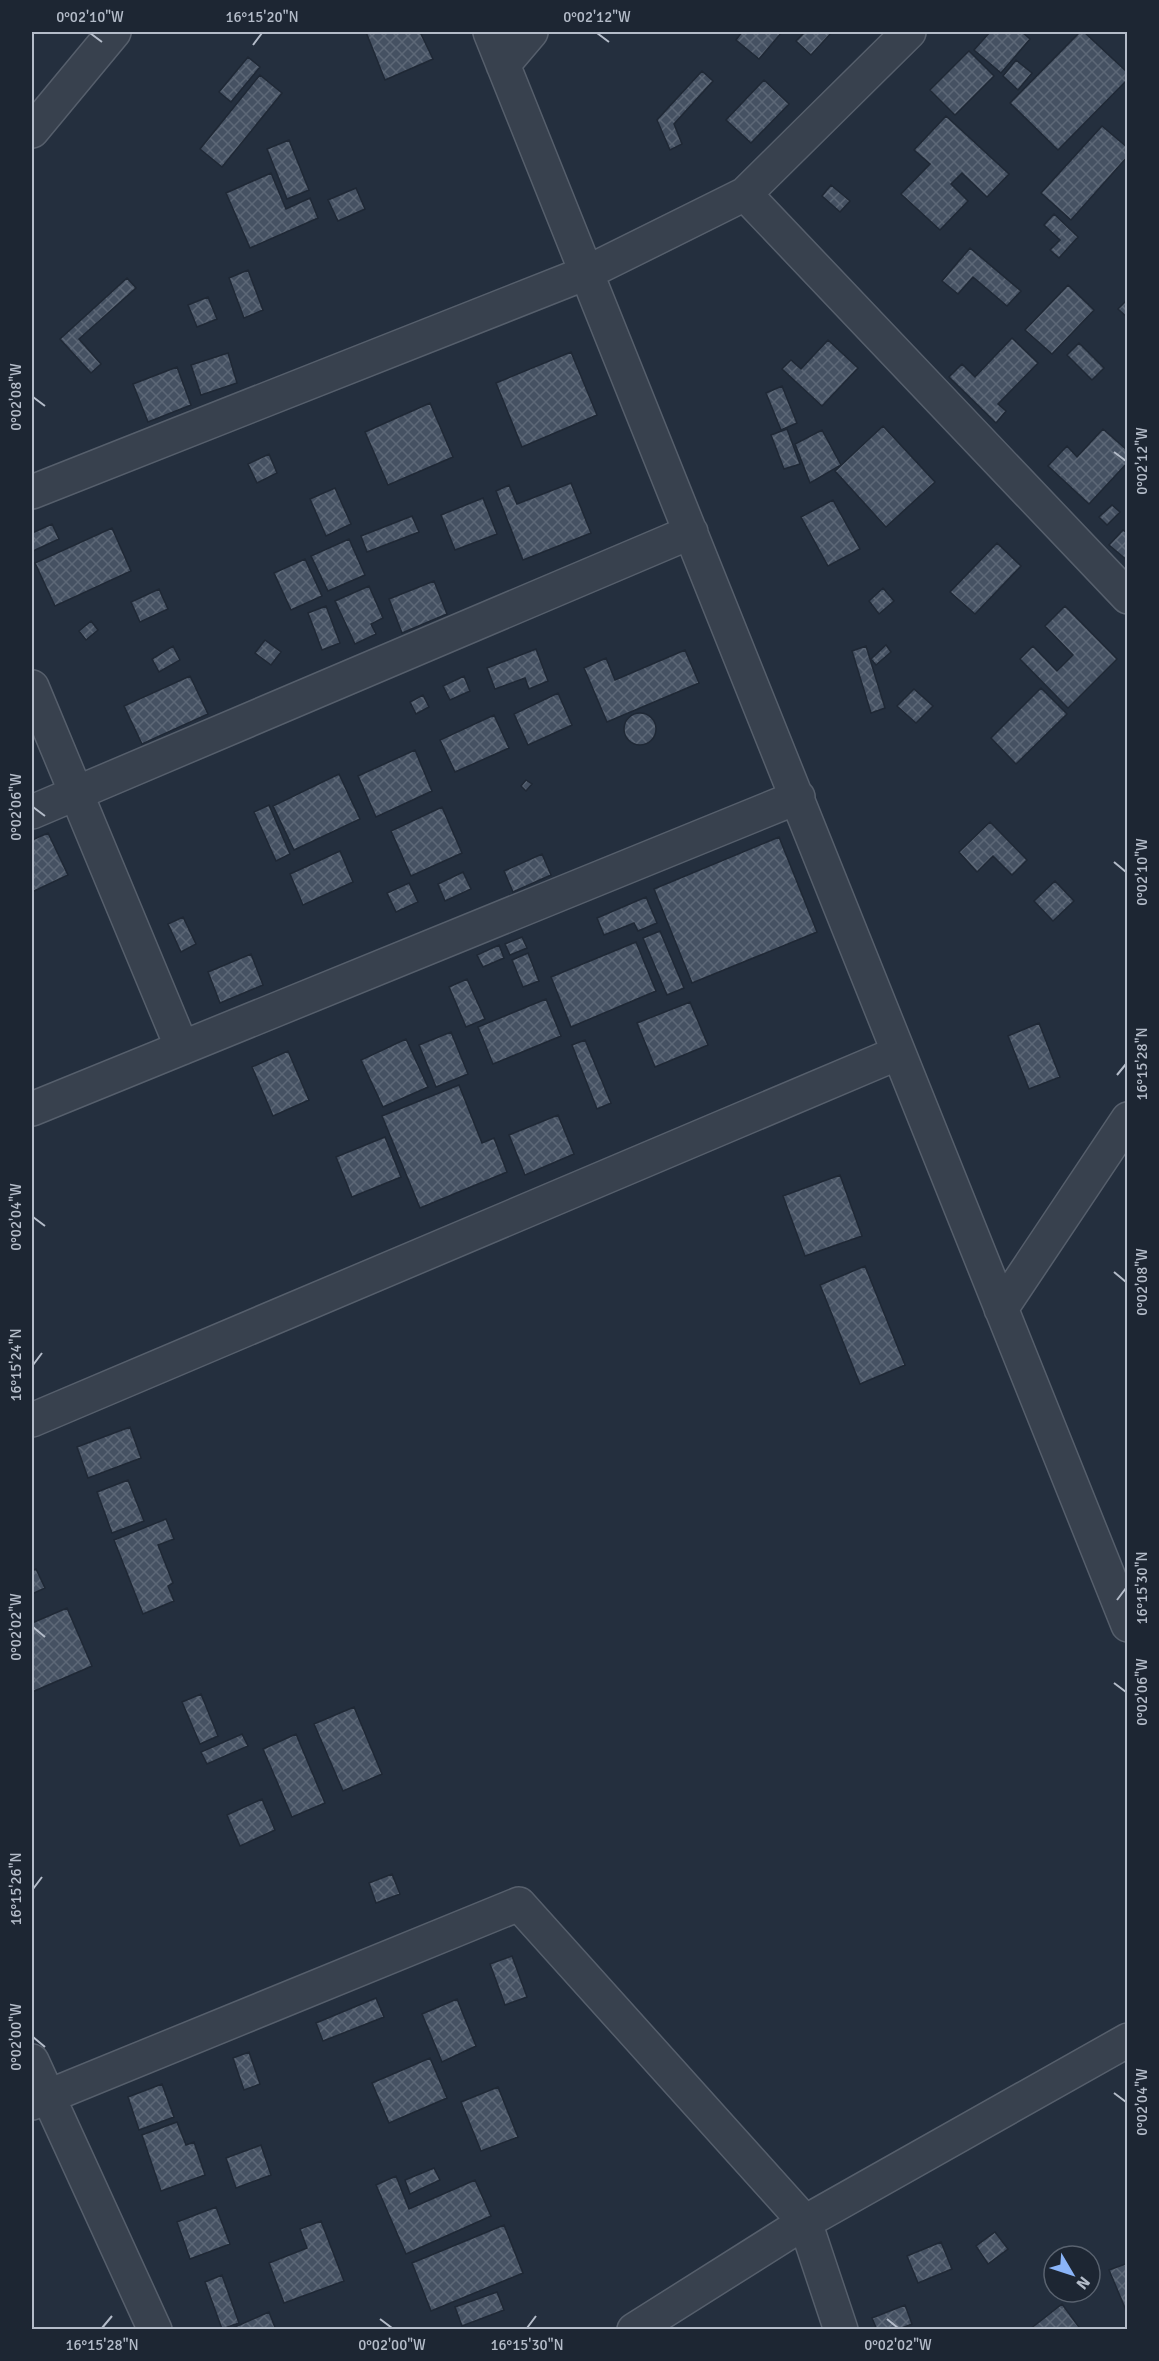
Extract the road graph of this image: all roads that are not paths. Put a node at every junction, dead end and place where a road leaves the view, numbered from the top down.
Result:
1 (114, 32) edge
2 (490, 32) edge
3 (531, 32) edge
4 (909, 32) edge
5 (503, 65) junction
6 (32, 131) edge
7 (746, 194) junction
8 (586, 273) junction
9 (32, 492) edge
10 (691, 532) junction
11 (1128, 597) edge
12 (32, 687) edge
13 (76, 794) junction
14 (798, 797) junction
15 (32, 812) edge
16 (182, 1048) junction
17 (898, 1053) junction
18 (32, 1109) edge
19 (1128, 1119) edge
20 (1001, 1309) junction
21 (32, 1420) edge
22 (1127, 1623) edge
23 (1128, 2040) edge
24 (32, 2061) edge
25 (39, 2100) edge
26 (805, 2222) junction
27 (155, 2330) edge
28 (634, 2330) edge
29 (842, 2330) edge

1 - 6 street
2 - 5 street
3 - 5 street
4 - 7 street
5 - 8 street
7 - 8 street
7 - 11 street
8 - 9 street
8 - 10 street
10 - 13 street
10 - 14 street
12 - 13 street
13 - 15 street
13 - 16 street
14 - 16 street
14 - 17 street
16 - 18 street
17 - 20 street
17 - 21 street
19 - 20 street
20 - 22 street
23 - 26 street
24 - 25 street
25 - 26 street
25 - 27 street
26 - 28 street
26 - 29 street

